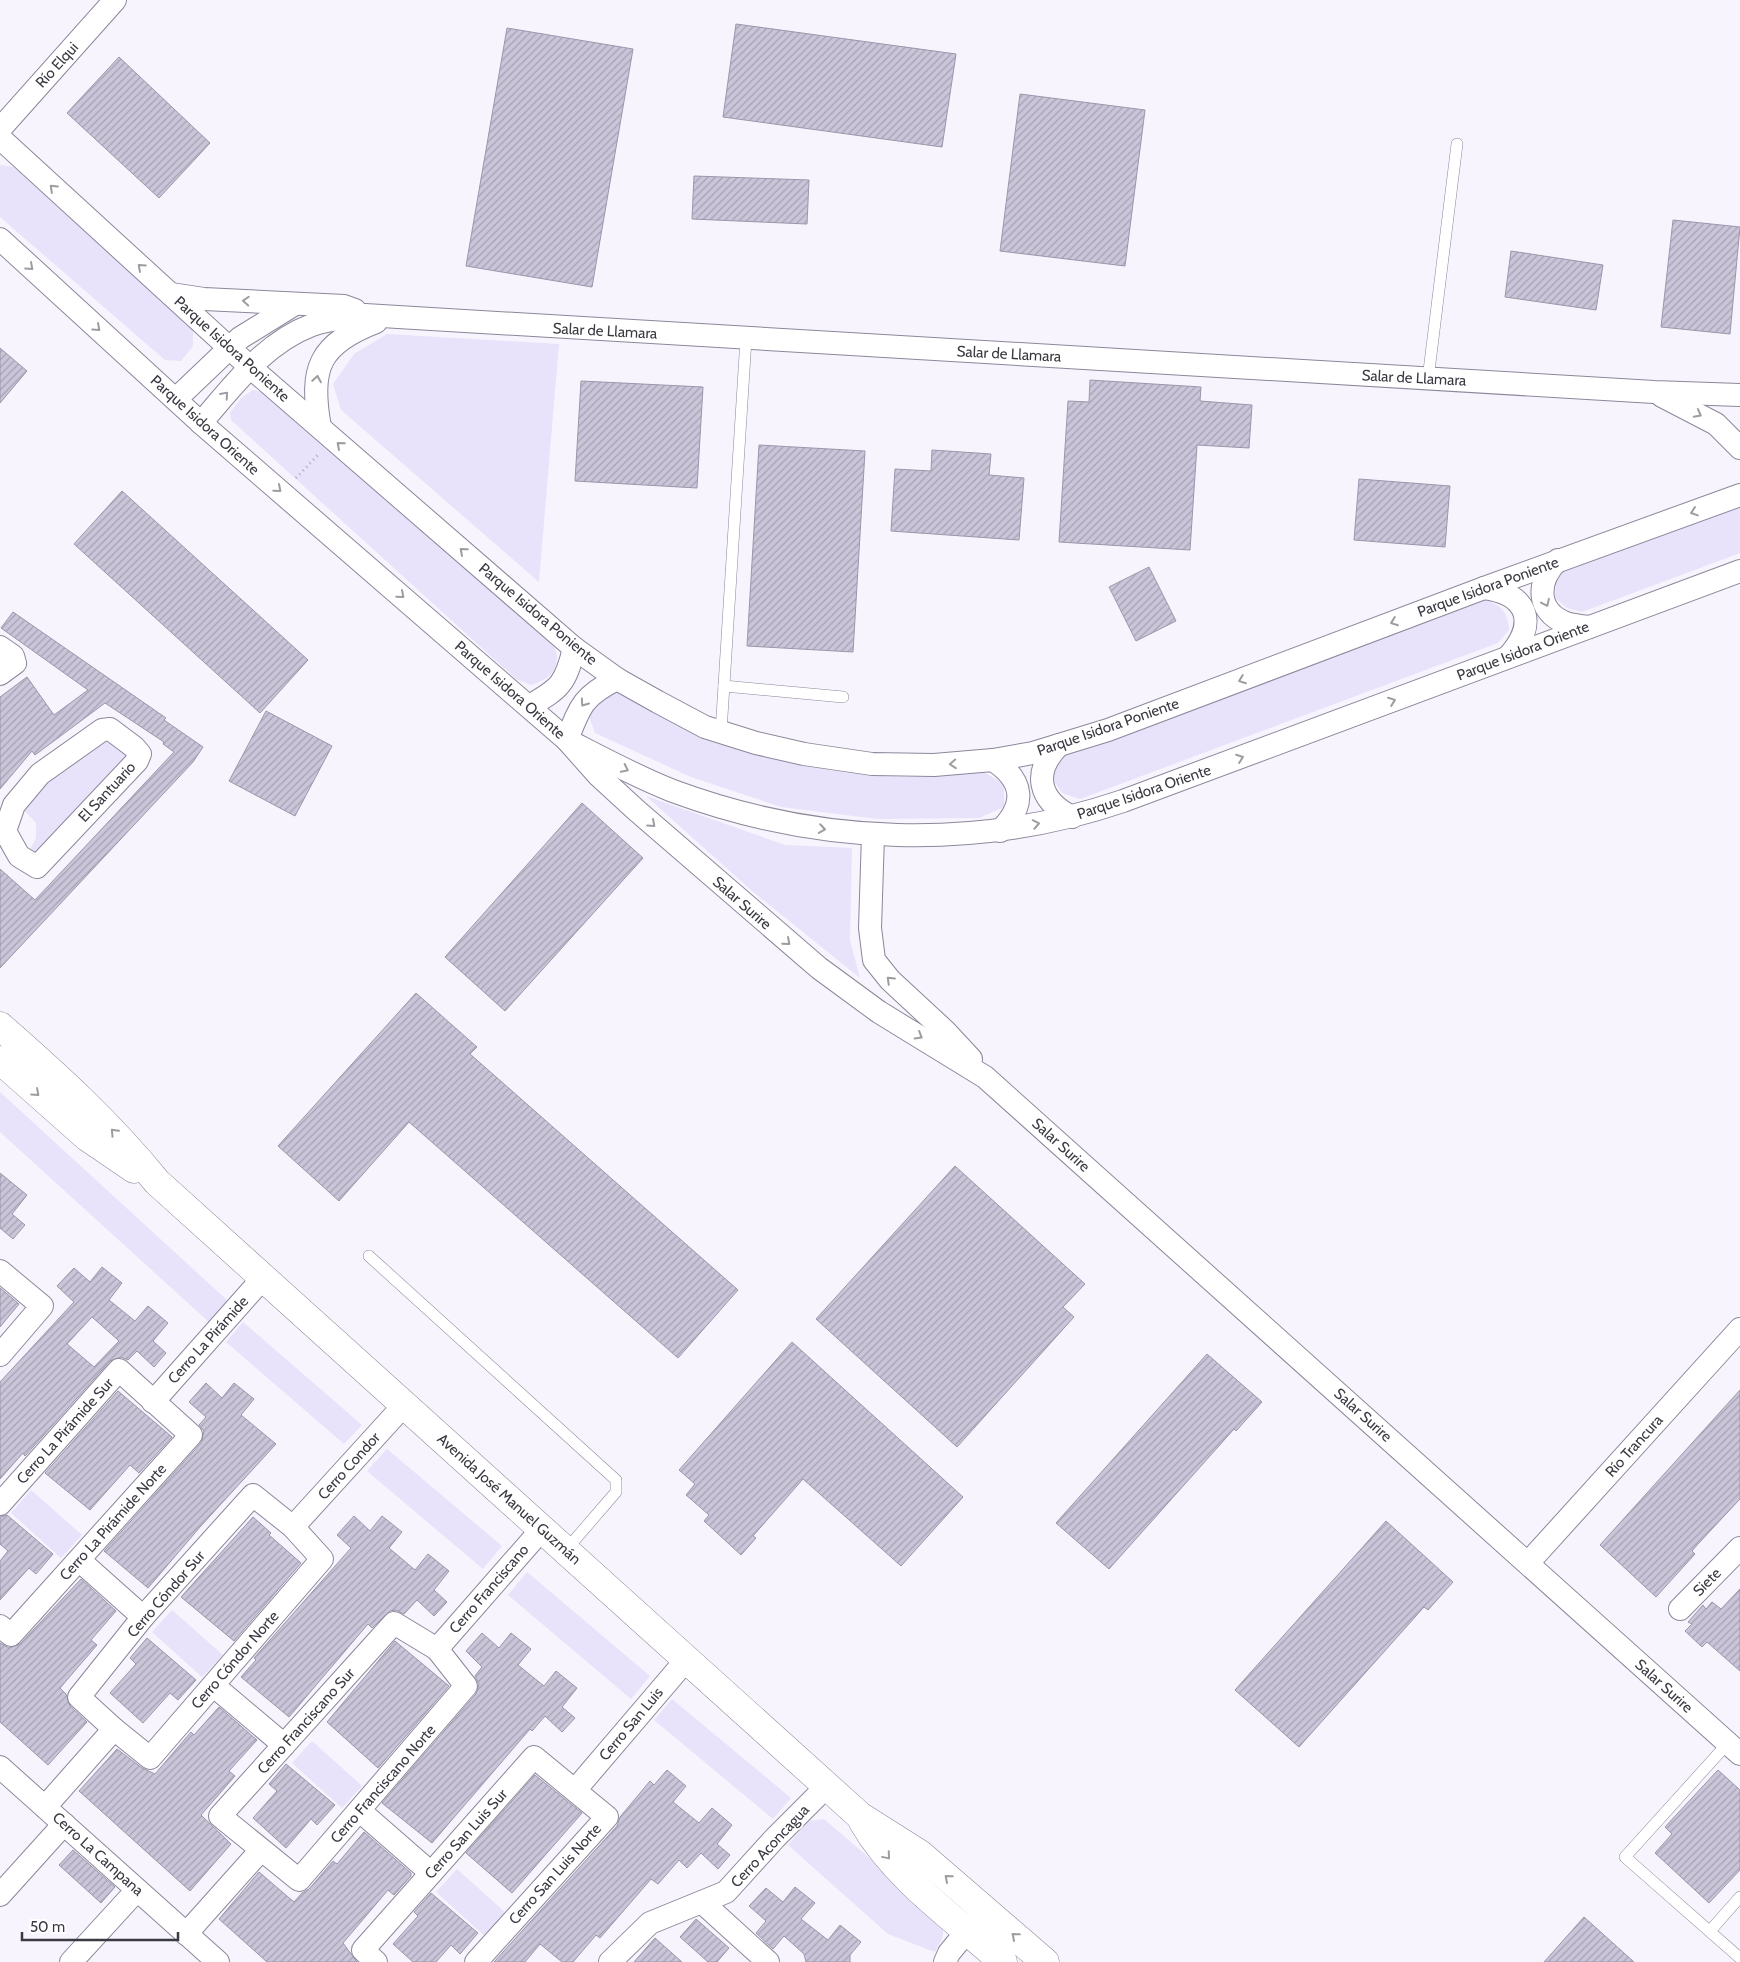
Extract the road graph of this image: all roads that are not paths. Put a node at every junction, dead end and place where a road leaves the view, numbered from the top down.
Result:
1 (114, 0) edge
2 (0, 129) edge
3 (0, 138) edge
4 (1457, 144) dead end
5 (3, 248) edge
6 (171, 294) junction
7 (295, 304) junction
8 (365, 315) junction
9 (389, 318) junction
10 (746, 339) junction
11 (228, 347) junction
12 (250, 367) junction
13 (1428, 379) junction
14 (1654, 392) junction
15 (1740, 395) edge
16 (176, 399) junction
17 (201, 423) junction
18 (327, 433) junction
19 (1740, 448) edge
20 (1740, 495) edge
21 (1558, 560) junction
22 (1740, 570) edge
23 (1484, 588) junction
24 (1589, 627) junction
25 (0, 647) edge
26 (574, 648) junction
27 (1508, 657) junction
28 (0, 674) edge
29 (617, 679) junction
30 (724, 686) junction
31 (843, 697) dead end
32 (528, 706) junction
33 (721, 732) junction
34 (567, 740) junction
35 (1059, 745) junction
36 (993, 760) junction
37 (1072, 817) junction
38 (1000, 831) junction
39 (3, 832) edge
40 (873, 835) junction
41 (4, 1044) edge
42 (985, 1077) junction
43 (369, 1256) dead end
44 (0, 1271) edge
45 (264, 1278) junction
46 (1740, 1329) edge
47 (0, 1355) edge
48 (153, 1402) junction
49 (405, 1404) junction
50 (2, 1498) edge
51 (293, 1527) junction
52 (542, 1528) junction
53 (566, 1550) junction
54 (1738, 1555) edge
55 (79, 1560) junction
56 (1528, 1563) junction
57 (1680, 1609) dead end
58 (143, 1617) junction
59 (0, 1626) edge
60 (437, 1649) junction
61 (687, 1659) junction
62 (214, 1686) junction
63 (114, 1729) junction
64 (284, 1745) junction
65 (1734, 1748) edge
66 (0, 1767) edge
67 (827, 1786) junction
68 (576, 1789) junction
69 (45, 1807) junction
70 (360, 1811) junction
71 (860, 1816) junction
72 (64, 1824) junction
73 (261, 1850) junction
74 (431, 1873) junction
75 (137, 1890) junction
76 (0, 1895) edge
77 (1740, 1897) edge
78 (703, 1903) junction
79 (985, 1910) junction
80 (967, 1930) junction
81 (1710, 1931) junction
82 (186, 1934) junction
83 (370, 1956) edge
84 (754, 1958) edge
85 (1740, 1958) edge
86 (207, 1959) edge
87 (71, 1962) edge
88 (476, 1962) edge
89 (610, 1962) edge
90 (945, 1962) edge
91 (1004, 1962) edge
92 (1045, 1962) edge

1 - 2 street, Río Elqui
6 -> 3 street, Parque Isidora Poniente
4 - 13 lane
5 -> 16 street, Parque Isidora Oriente
7 -> 6 street, Salar de Llamara
6 - 11 street, Parque Isidora Poniente
7 - 8 street, Salar de Llamara
7 - 11 street
8 - 9 street, Salar de Llamara
8 - 12 street, Salar de Llamara
9 - 10 street, Salar de Llamara
18 -> 9 street
10 - 13 street, Salar de Llamara
10 - 30 lane
11 - 12 street, Parque Isidora Poniente
11 - 16 street
17 -> 12 street, Salar de Llamara
12 - 18 street, Parque Isidora Poniente
13 - 14 street, Salar de Llamara
14 - 15 street, Salar de Llamara
14 -> 19 street, Salar de Llamara
16 - 17 street, Parque Isidora Oriente
17 -> 32 street, Parque Isidora Oriente
26 -> 18 street, Parque Isidora Poniente
20 -> 21 street, Parque Isidora Poniente
21 - 23 street, Parque Isidora Poniente
21 -> 24 street
22 - 24 street, Parque Isidora Oriente
23 - 27 street
23 -> 35 street, Parque Isidora Poniente
24 - 27 street, Parque Isidora Oriente
25 - 28 street
26 - 29 street, Parque Isidora Poniente
26 - 32 street
37 -> 27 street, Parque Isidora Oriente
29 - 33 street, Parque Isidora Poniente
29 -> 34 street
30 - 31 lane
30 - 33 lane
32 - 34 street, Parque Isidora Oriente
36 -> 33 street, Parque Isidora Poniente
34 -> 40 street, Parque Isidora Oriente
34 -> 42 street, Salar Surire
35 - 36 street, Parque Isidora Poniente
35 - 37 street
36 - 38 street
38 -> 37 street, Parque Isidora Oriente
38 - 40 street, Parque Isidora Oriente
39 - 39 street, El Santuario
42 -> 40 street, Salar Surire
41 - 45 street, Avenida José Manuel Guzmán
42 - 56 street, Salar Surire
43 - 53 lane
44 - 47 street
45 - 48 street, Cerro La Pirámide
45 - 49 street, Avenida José Manuel Guzmán
46 - 56 street, Río Trancura
48 - 50 street, Cerro La Pirámide Sur
48 - 55 street, Cerro La Pirámide Norte
49 - 51 street, Cerro Condor
49 - 52 street, Avenida José Manuel Guzmán
51 - 58 street, Cerro Cóndor Sur
51 - 62 street, Cerro Cóndor Norte
52 - 53 street, Avenida José Manuel Guzmán
52 - 60 street, Cerro Franciscano
53 - 61 street, Avenida José Manuel Guzmán
54 - 57 street, Siete
55 - 58 street
55 - 59 street, Cerro La Pirámide Norte
56 - 65 street, Salar Surire
58 - 63 street, Cerro Cóndor Sur
60 - 64 street, Cerro Franciscano Sur
60 - 70 street, Cerro Franciscano Norte
61 - 67 street, Avenida José Manuel Guzmán
61 - 68 street, Cerro San Luis
62 - 63 street, Cerro Cóndor Norte
62 - 64 street
63 - 69 street
64 - 73 street, Cerro Franciscano Sur
65 - 81 lane
66 - 69 street, Cerro La Campana
67 - 71 street, Avenida José Manuel Guzmán
67 - 78 street, Cerro Aconcagua
68 - 74 street, Cerro San Luis Sur
68 - 88 street, Cerro San Luis Norte
69 - 72 street, Cerro La Campana
70 - 73 street, Cerro Franciscano Norte
70 - 74 street
79 -> 71 street, Avenida José Manuel Guzmán
71 -> 80 street, Avenida José Manuel Guzmán
72 - 75 street, Cerro La Campana
72 - 76 street
73 - 82 street
74 - 83 street, Cerro San Luis Sur
75 - 82 street, Cerro La Campana
75 - 87 street
77 - 81 lane
78 - 84 street
78 - 89 street, Cerro Aconcagua
79 - 80 street
92 -> 79 street, Avenida José Manuel Guzmán
80 - 90 street
80 - 91 street, Avenida José Manuel Guzmán
81 - 85 lane
82 - 86 street, Cerro La Campana

